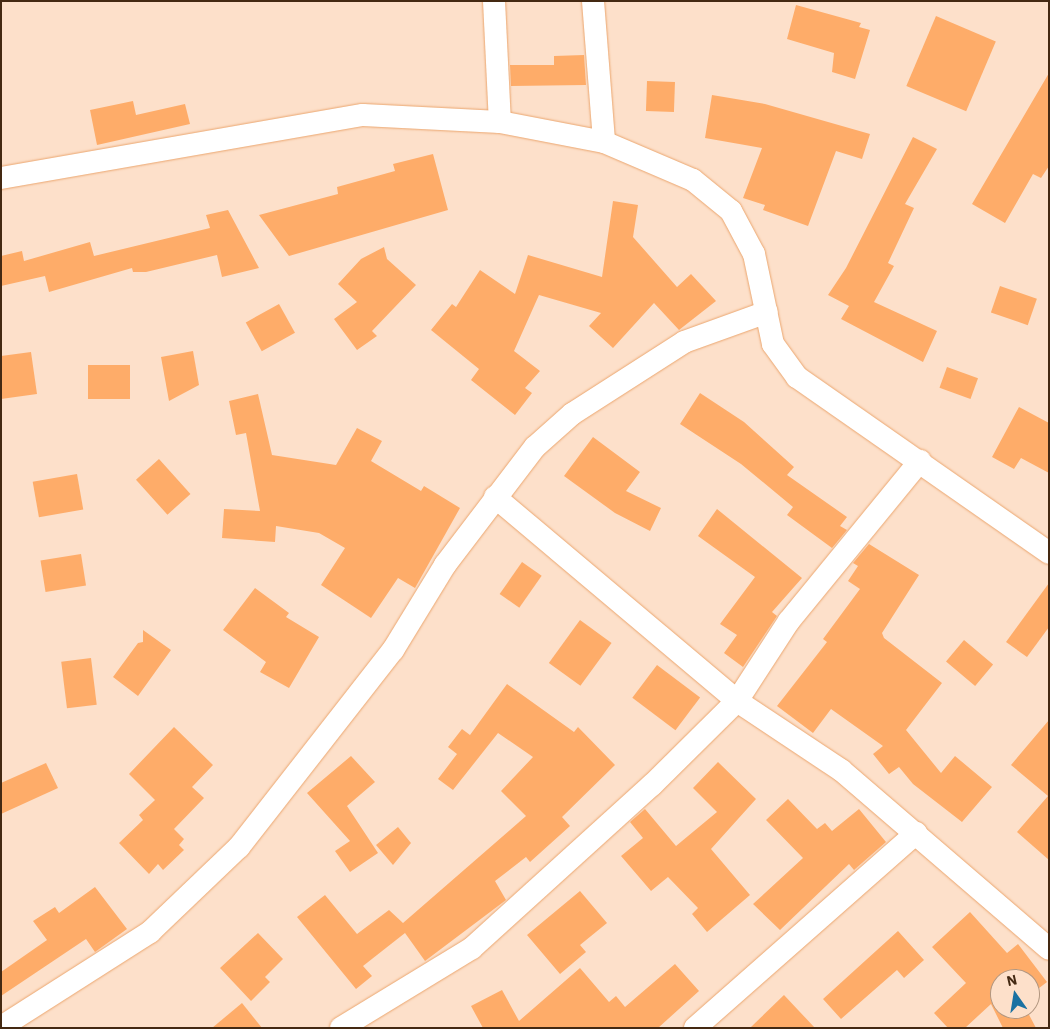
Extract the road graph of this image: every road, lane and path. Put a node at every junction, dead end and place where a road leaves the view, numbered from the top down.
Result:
1 (494, 1) edge
2 (593, 1) edge
3 (500, 122) junction
4 (604, 142) junction
5 (1, 178) edge
6 (767, 312) junction
7 (920, 461) junction
8 (495, 497) junction
9 (1049, 553) edge
10 (737, 701) junction
11 (916, 833) junction
12 (1049, 949) edge
13 (1, 1028) edge
14 (341, 1028) edge
15 (695, 1028) edge

1 - 3 street
2 - 4 street
3 - 4 street
3 - 5 street
4 - 6 street
6 - 7 street
6 - 8 street
7 - 9 street
7 - 10 street
8 - 10 street
8 - 13 street
10 - 11 street
10 - 14 street
11 - 12 street
11 - 15 street

